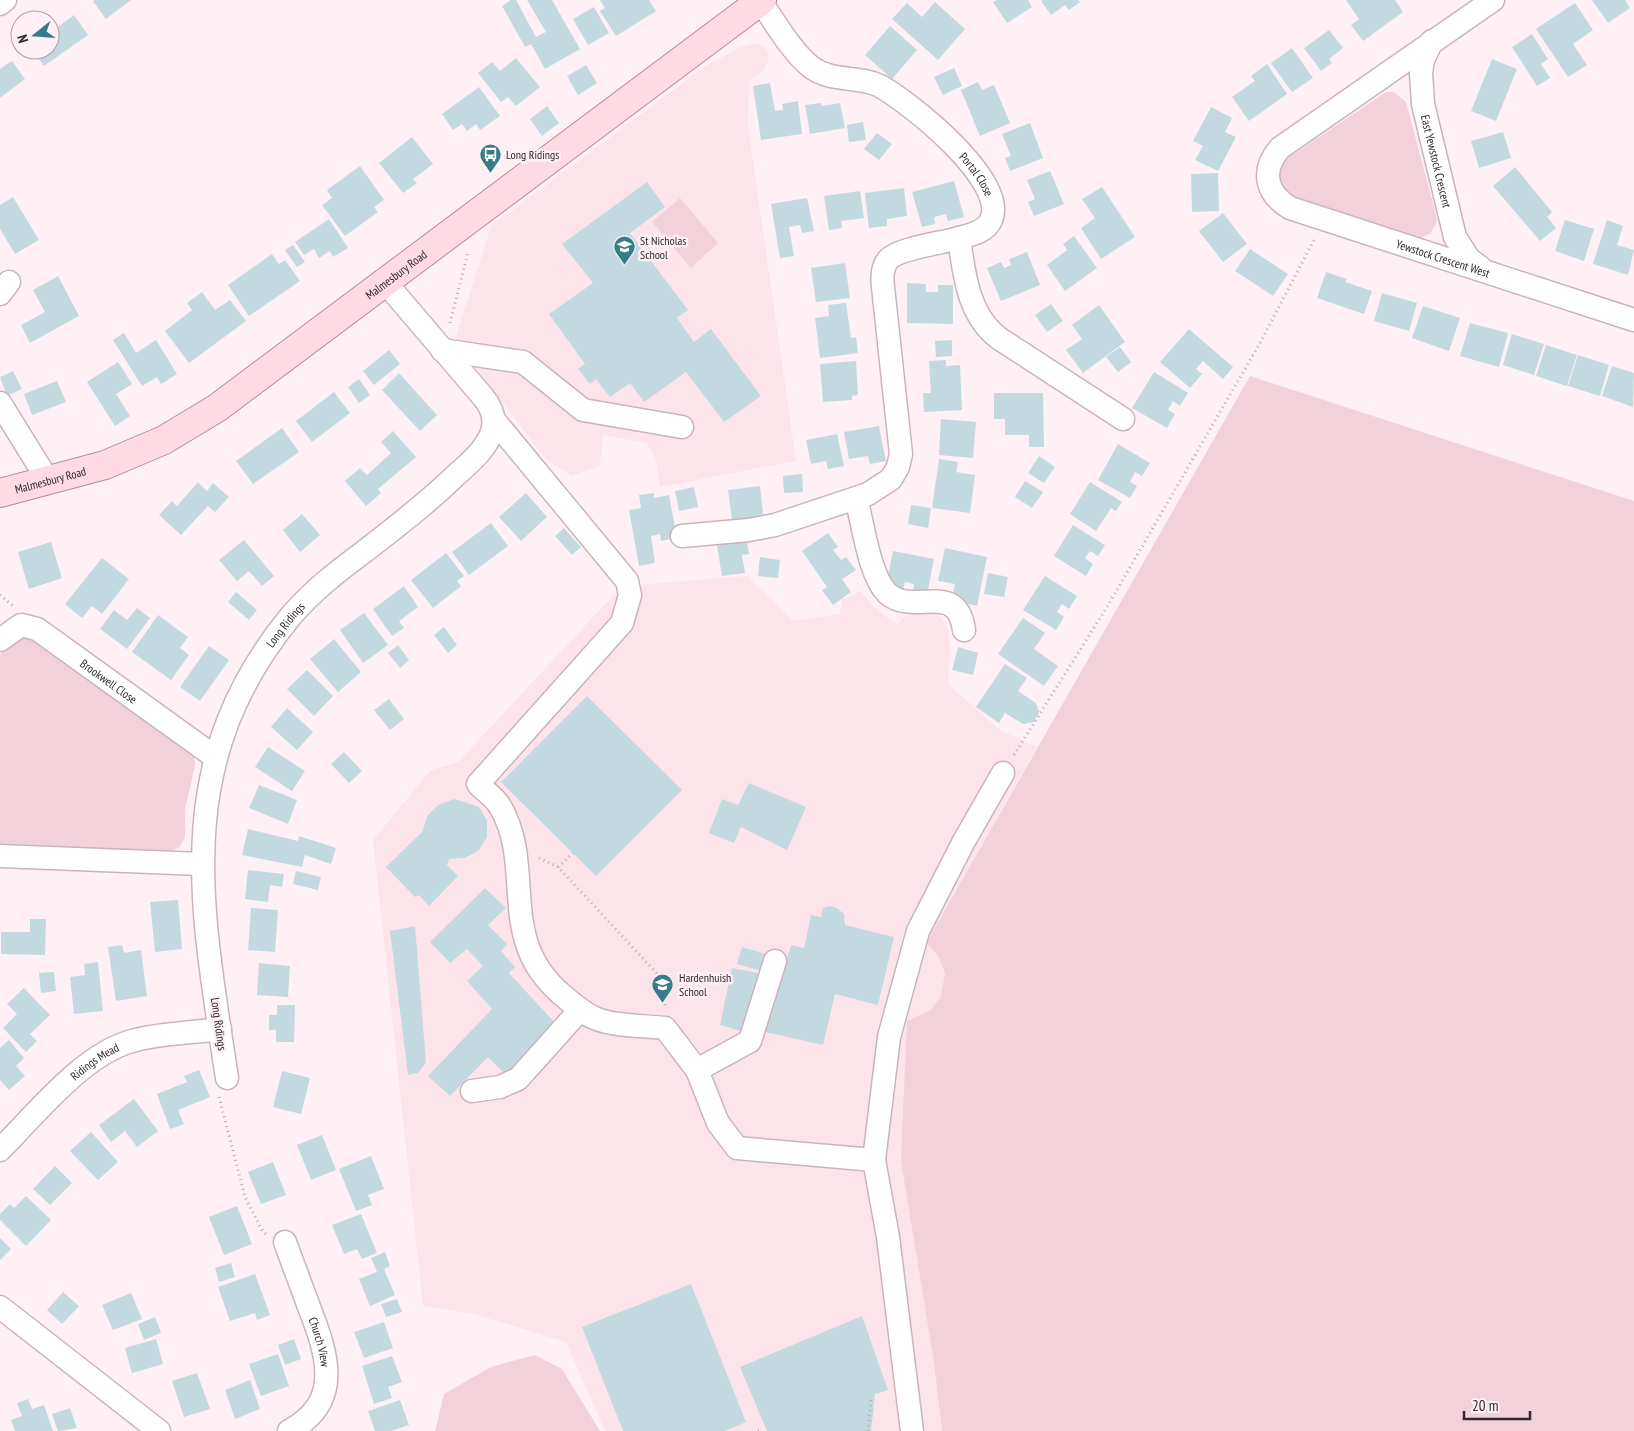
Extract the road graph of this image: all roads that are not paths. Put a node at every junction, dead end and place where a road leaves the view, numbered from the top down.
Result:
1 (5, 0) edge
2 (761, 0) edge
3 (1493, 0) edge
4 (0, 4) edge
5 (1432, 41) junction
6 (959, 238) junction
7 (1485, 271) junction
8 (385, 282) junction
9 (1634, 320) edge
10 (442, 350) junction
11 (0, 403) edge
12 (1123, 419) dead end
13 (494, 420) junction
14 (682, 427) dead end
15 (49, 482) junction
16 (0, 493) edge
17 (856, 498) junction
18 (682, 536) dead end
19 (964, 630) dead end
20 (0, 640) edge
21 (215, 757) junction
22 (1003, 773) road end
23 (0, 856) edge
24 (201, 864) junction
25 (775, 962) dead end
26 (580, 1010) junction
27 (220, 1029) junction
28 (697, 1070) junction
29 (227, 1078) road end
30 (472, 1091) dead end
31 (0, 1150) edge
32 (874, 1160) junction
33 (285, 1242) dead end
34 (0, 1307) edge
35 (159, 1431) edge
36 (289, 1431) edge
37 (912, 1431) edge

1 - 4 street
2 - 6 street, Portal Close
2 - 8 main road, Malmesbury Road
3 - 5 street
5 - 7 street, East Yewstock Crescent
5 - 7 street, Yewstock Crescent West
6 - 12 street
6 - 17 street, Portal Close
7 - 9 street, Yewstock Crescent West
8 - 10 street
8 - 15 main road, Malmesbury Road
10 - 13 street
10 - 14 street
11 - 15 street
13 - 21 street, Long Ridings
13 - 26 street
15 - 16 main road, Malmesbury Road
17 - 18 street, Portal Close
17 - 19 street
20 - 21 street, Brookwell Close
21 - 24 street, Long Ridings
22 - 32 street
23 - 24 street
24 - 27 street, Long Ridings
25 - 28 street
26 - 28 street
26 - 30 street
27 - 29 street, Long Ridings
27 - 31 street, Ridings Mead
28 - 32 street
32 - 37 street
33 - 36 street, Church View
34 - 35 street

